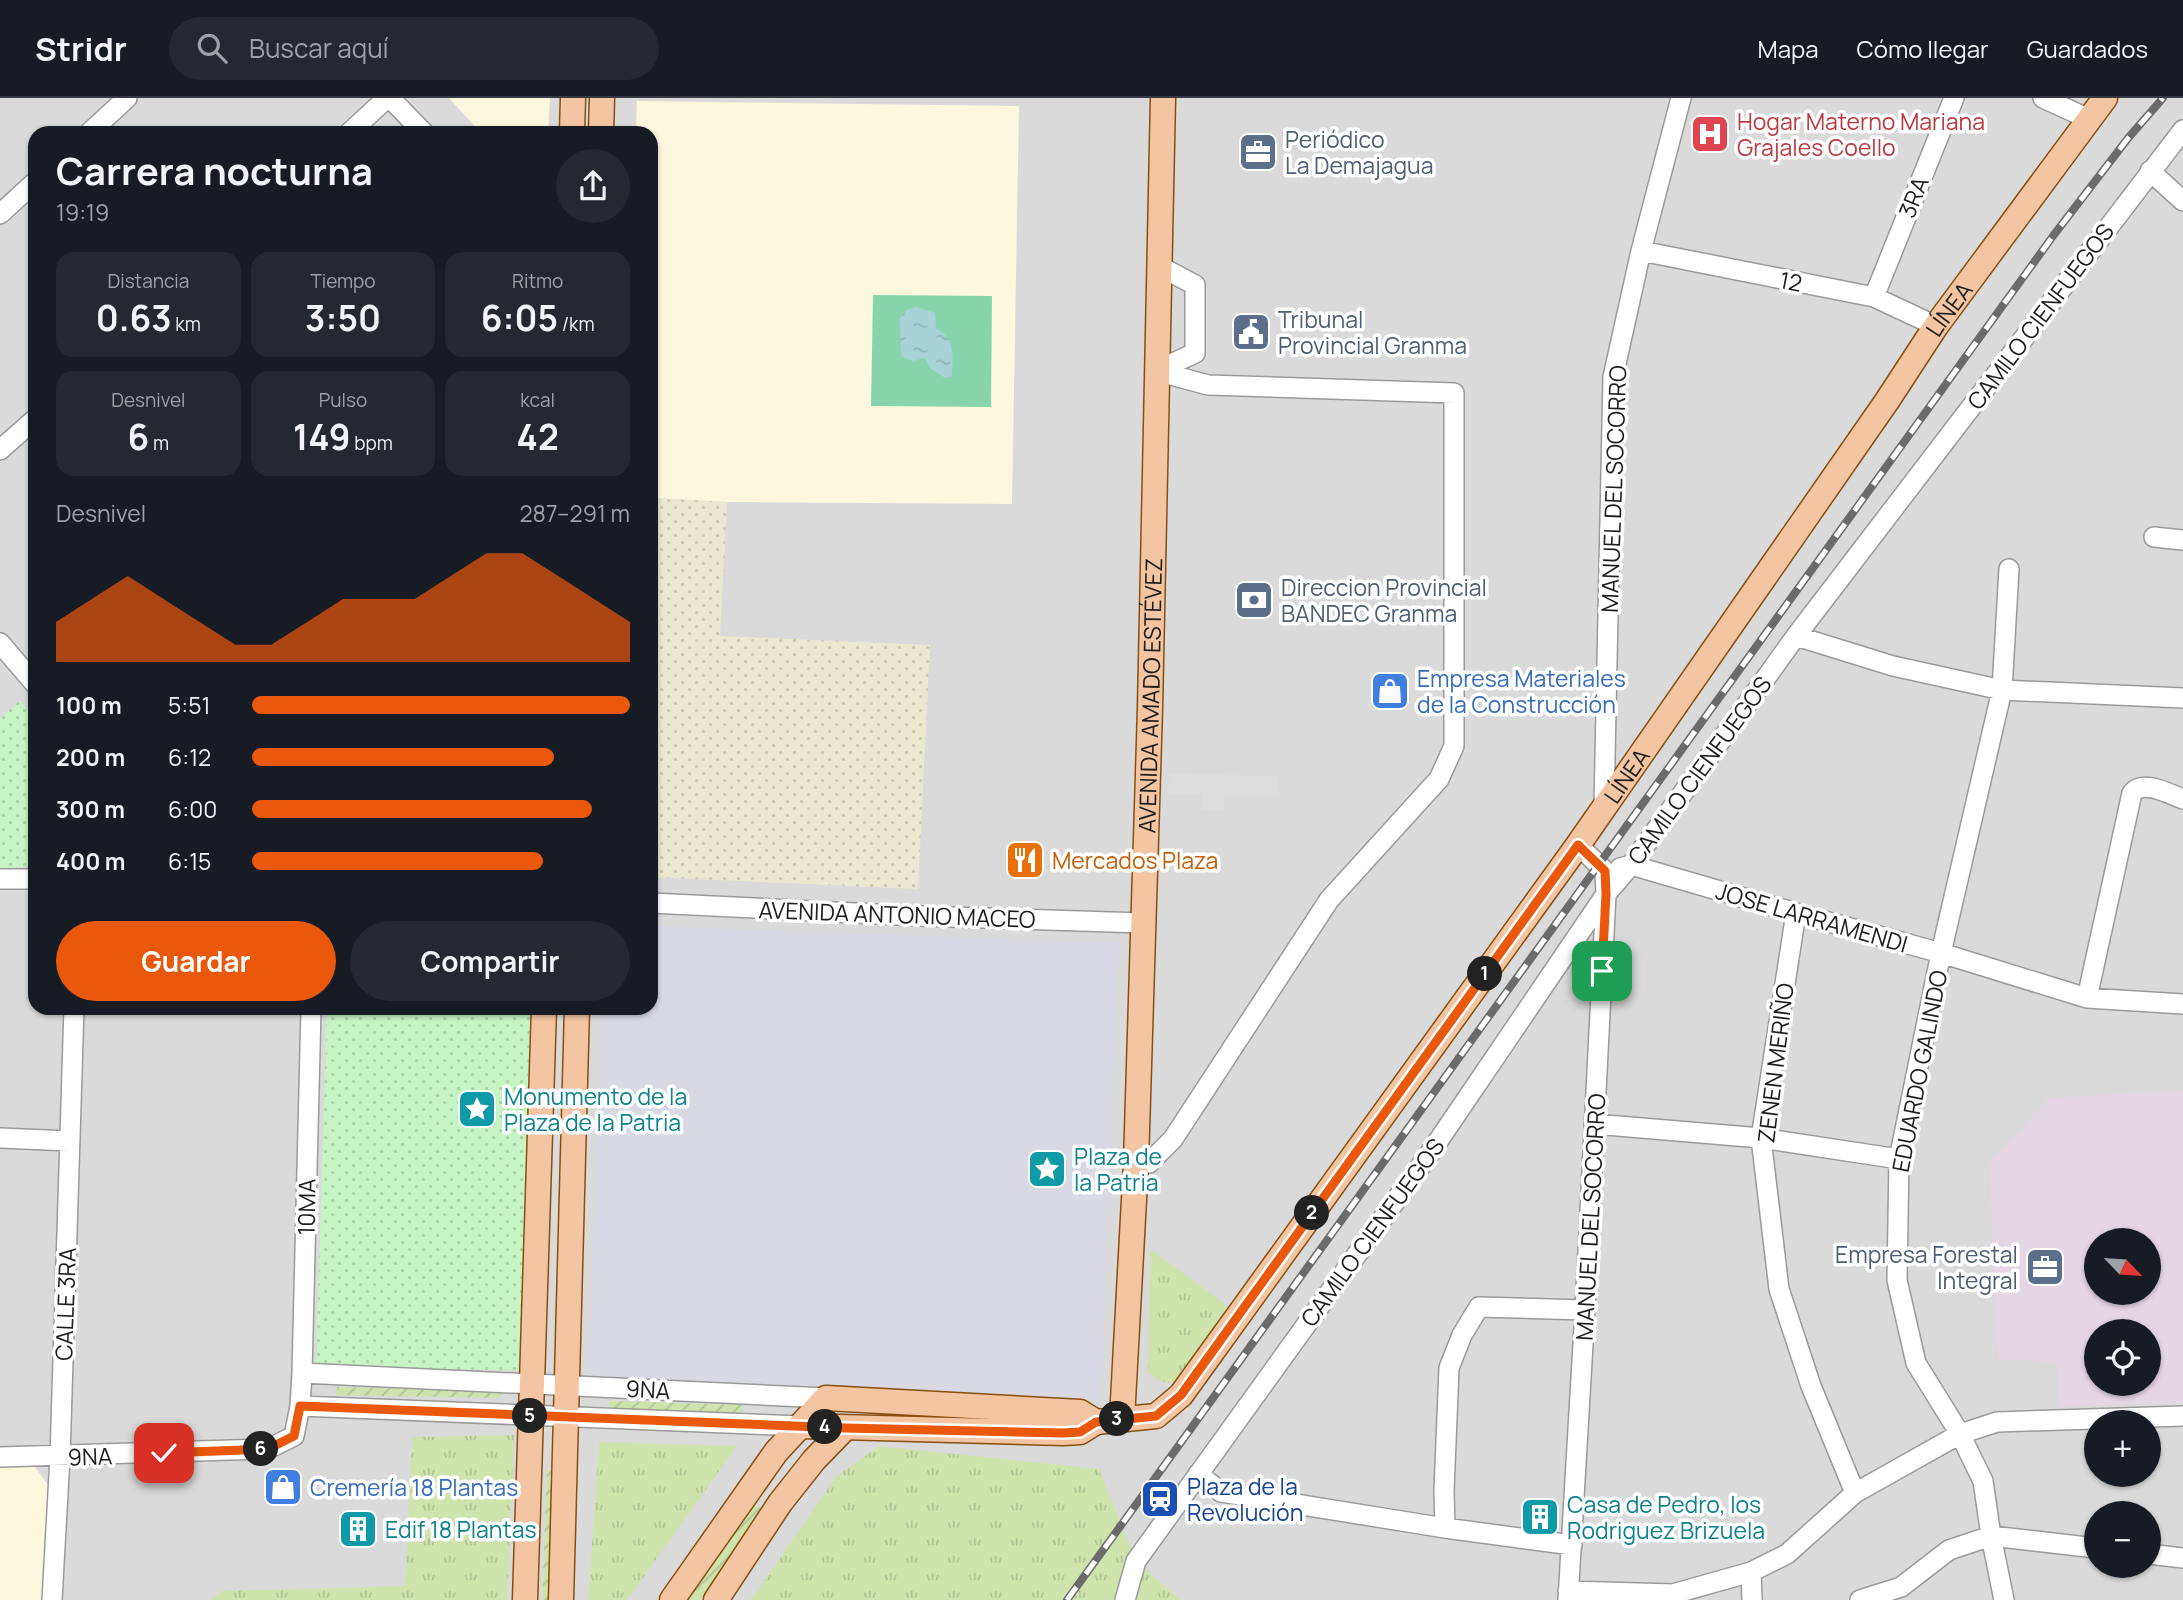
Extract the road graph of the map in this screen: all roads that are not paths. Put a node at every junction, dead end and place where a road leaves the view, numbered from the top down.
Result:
1 (127, 98) edge
2 (389, 98) edge
3 (573, 98) edge
4 (602, 98) edge
5 (1163, 98) edge
6 (1681, 98) edge
7 (1954, 98) edge
8 (2043, 98) edge
9 (2105, 98) edge
10 (2089, 119) junction
11 (97, 126) edge
12 (357, 126) edge
13 (418, 126) edge
14 (572, 126) edge
15 (601, 126) edge
16 (2183, 130) edge
17 (2150, 171) junction
18 (28, 188) edge
19 (2183, 201) edge
20 (0, 214) edge
21 (1641, 251) junction
22 (1158, 266) junction
23 (1874, 297) junction
24 (1936, 326) junction
25 (1156, 371) junction
26 (28, 425) edge
27 (0, 450) edge
28 (2154, 537) dead end
29 (2183, 540) edge
30 (2009, 569) dead end
31 (1796, 636) junction
32 (0, 643) edge
33 (28, 676) edge
34 (2002, 691) junction
35 (2183, 698) edge
36 (2183, 799) edge
37 (1604, 804) junction
38 (1578, 845) junction
39 (1631, 864) junction
40 (1605, 871) junction
41 (0, 879) edge
42 (28, 879) edge
43 (1606, 894) junction
44 (658, 903) edge
45 (1796, 914) junction
46 (1143, 923) junction
47 (1941, 953) junction
48 (2087, 998) junction
49 (2183, 1004) edge
50 (74, 1015) edge
51 (311, 1015) edge
52 (544, 1015) edge
53 (577, 1015) edge
54 (1594, 1124) junction
55 (0, 1138) edge
56 (1761, 1138) junction
57 (70, 1141) junction
58 (1899, 1159) junction
59 (1136, 1163) junction
60 (1585, 1310) junction
61 (302, 1373) junction
62 (532, 1383) junction
63 (567, 1384) junction
64 (826, 1398) junction
65 (300, 1406) junction
66 (531, 1416) junction
67 (2183, 1416) edge
68 (566, 1417) junction
69 (1122, 1419) junction
70 (1096, 1422) junction
71 (802, 1426) junction
72 (845, 1428) junction
73 (1960, 1434) junction
74 (0, 1457) edge
75 (60, 1457) junction
76 (1198, 1474) junction
77 (1855, 1493) junction
78 (1445, 1528) junction
79 (1991, 1536) junction
80 (1572, 1545) junction
81 (2084, 1547) edge
82 (2161, 1555) edge
83 (2183, 1558) edge
84 (1751, 1572) junction
85 (1568, 1596) edge
86 (1130, 1599) edge
87 (52, 1600) edge
88 (525, 1600) edge
89 (561, 1600) edge
90 (672, 1600) edge
91 (716, 1600) edge
92 (1752, 1600) edge
93 (1860, 1600) edge
94 (2004, 1600) edge

1 - 11 street
2 - 12 street
2 - 13 street
3 - 14 main road
4 - 15 main road
5 - 22 main road, AVENIDA AMADO ESTÉVEZ
6 - 21 street, MANUEL DEL SOCORRO
7 - 23 street, 3RA
8 - 10 street
9 - 10 main road, LÍNEA
10 - 24 main road, LÍNEA
16 - 17 street, CAMILO CIENFUEGOS
17 - 19 street
17 - 31 street, CAMILO CIENFUEGOS
18 - 20 street
21 - 23 street, 12
21 - 37 street, MANUEL DEL SOCORRO
22 - 25 main road, AVENIDA AMADO ESTÉVEZ
22 - 25 street
23 - 24 street, 12
24 - 37 main road, LÍNEA
25 - 46 main road, AVENIDA AMADO ESTÉVEZ
25 - 59 street
26 - 27 street
28 - 29 street
30 - 34 street, EDUARDO GALINDO
31 - 34 street
31 - 39 street, CAMILO CIENFUEGOS
32 - 33 street
34 - 35 street
34 - 47 street, EDUARDO GALINDO
36 - 48 street
37 - 38 main road, LÍNEA
38 - 40 street
38 - 69 main road, LÍNEA
39 - 40 street
39 - 43 street, CAMILO CIENFUEGOS
39 - 45 street, JOSE LARRAMENDI
40 - 43 street, MANUEL DEL SOCORRO
41 - 42 street
43 - 54 street, MANUEL DEL SOCORRO
43 - 76 street, CAMILO CIENFUEGOS
44 - 46 street, AVENIDA ANTONIO MACEO
45 - 47 street, JOSE LARRAMENDI
45 - 56 street, ZENEN MERIÑO
46 - 59 main road, AVENIDA AMADO ESTÉVEZ
47 - 48 street, JOSE LARRAMENDI
47 - 58 street, EDUARDO GALINDO
48 - 49 street, JOSE LARRAMENDI
50 - 57 street, CALLE 3RA
51 - 61 street, 10MA
52 - 62 main road
53 - 63 main road
54 - 56 street
54 - 60 street, MANUEL DEL SOCORRO
55 - 57 street
56 - 58 street
56 - 77 street, ZENEN MERIÑO
57 - 75 street, CALLE 3RA
58 - 73 street, EDUARDO GALINDO
59 - 69 main road, AVENIDA AMADO ESTÉVEZ
60 - 78 street
60 - 80 street, MANUEL DEL SOCORRO
61 - 62 street, 9NA
61 - 65 street, 10MA
62 - 63 street, 9NA
62 - 66 main road
63 - 64 street, 9NA
63 - 68 main road
64 - 70 main road
64 - 71 main road
65 - 66 street
65 - 75 street, 9NA
66 - 68 street, 9NA
66 - 88 main road
67 - 73 street
68 - 71 street, 9NA
68 - 89 main road
69 - 70 main road, LÍNEA
70 - 72 main road
71 - 72 main road
71 - 90 main road
72 - 91 main road
73 - 77 street
73 - 79 street, EDUARDO GALINDO
74 - 75 street, 9NA
75 - 87 street, CALLE 3RA
76 - 78 street
76 - 86 street, CAMILO CIENFUEGOS
77 - 84 street
78 - 80 street
79 - 81 street
79 - 93 street
79 - 94 street, EDUARDO GALINDO
80 - 85 street, MANUEL DEL SOCORRO
82 - 83 street
84 - 85 street
84 - 92 street

